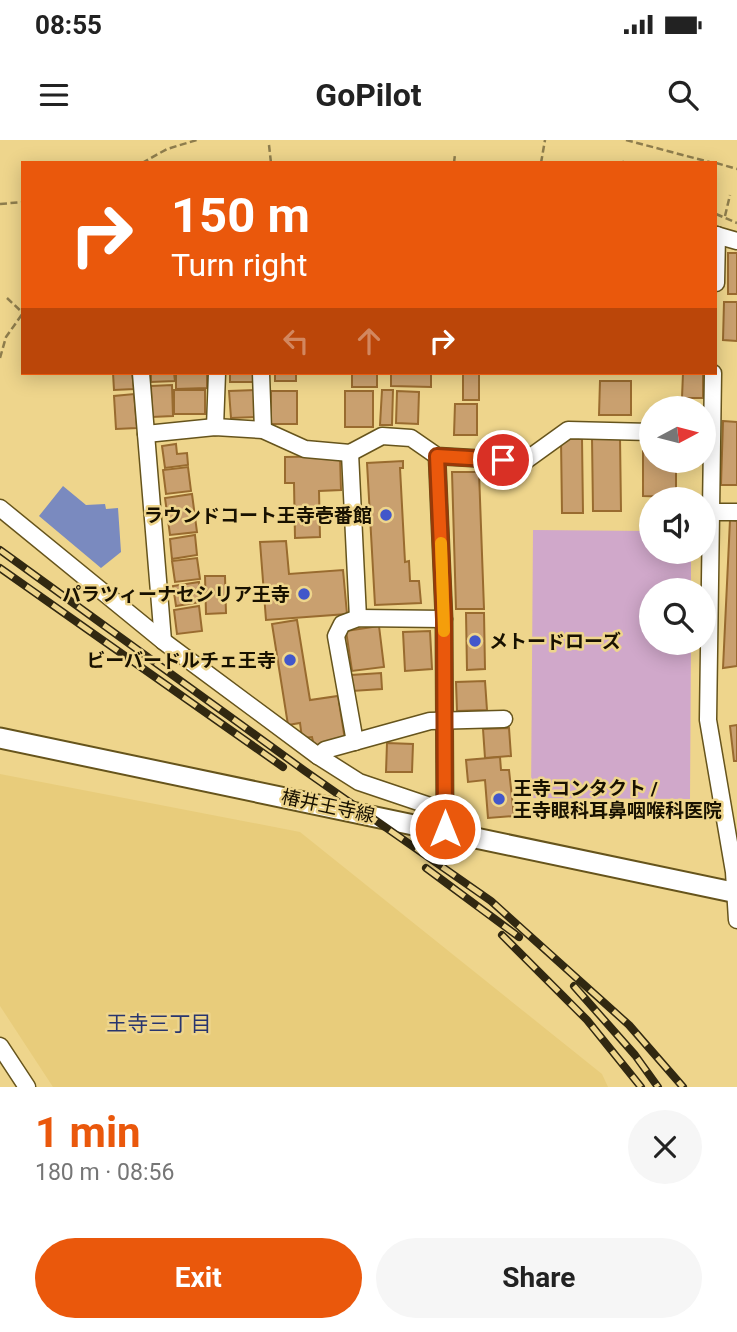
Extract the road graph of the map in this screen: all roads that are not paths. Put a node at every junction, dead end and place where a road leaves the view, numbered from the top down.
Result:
1 (717, 235) edge
2 (737, 241) edge
3 (141, 375) edge
4 (217, 375) edge
5 (261, 375) edge
6 (713, 375) edge
7 (711, 396) edge
8 (215, 426) junction
9 (263, 430) junction
10 (639, 432) edge
11 (146, 434) junction
12 (350, 453) junction
13 (437, 456) junction
14 (0, 508) edge
15 (716, 512) edge
16 (737, 512) edge
17 (710, 564) edge
18 (358, 618) junction
19 (444, 619) junction
20 (163, 641) junction
21 (504, 719) dead end
22 (444, 720) junction
23 (0, 738) edge
24 (355, 742) junction
25 (317, 756) junction
26 (445, 820) junction
27 (736, 893) edge
28 (737, 920) edge
29 (0, 1046) edge
30 (27, 1087) edge

1 - 2 street
3 - 11 street
4 - 8 street
5 - 9 street
6 - 7 street
8 - 9 street
8 - 11 street
9 - 12 street
10 - 13 street
11 - 20 street
12 - 13 street
12 - 18 street
13 - 19 street
14 - 20 street
15 - 16 street
17 - 27 street
18 - 19 street
18 - 24 street
19 - 22 street
20 - 25 street
21 - 22 street
22 - 24 street
22 - 26 street
23 - 26 main road, 椿井王寺線
24 - 25 street
25 - 26 street
26 - 27 main road, 椿井王寺線
27 - 28 street
29 - 30 street

